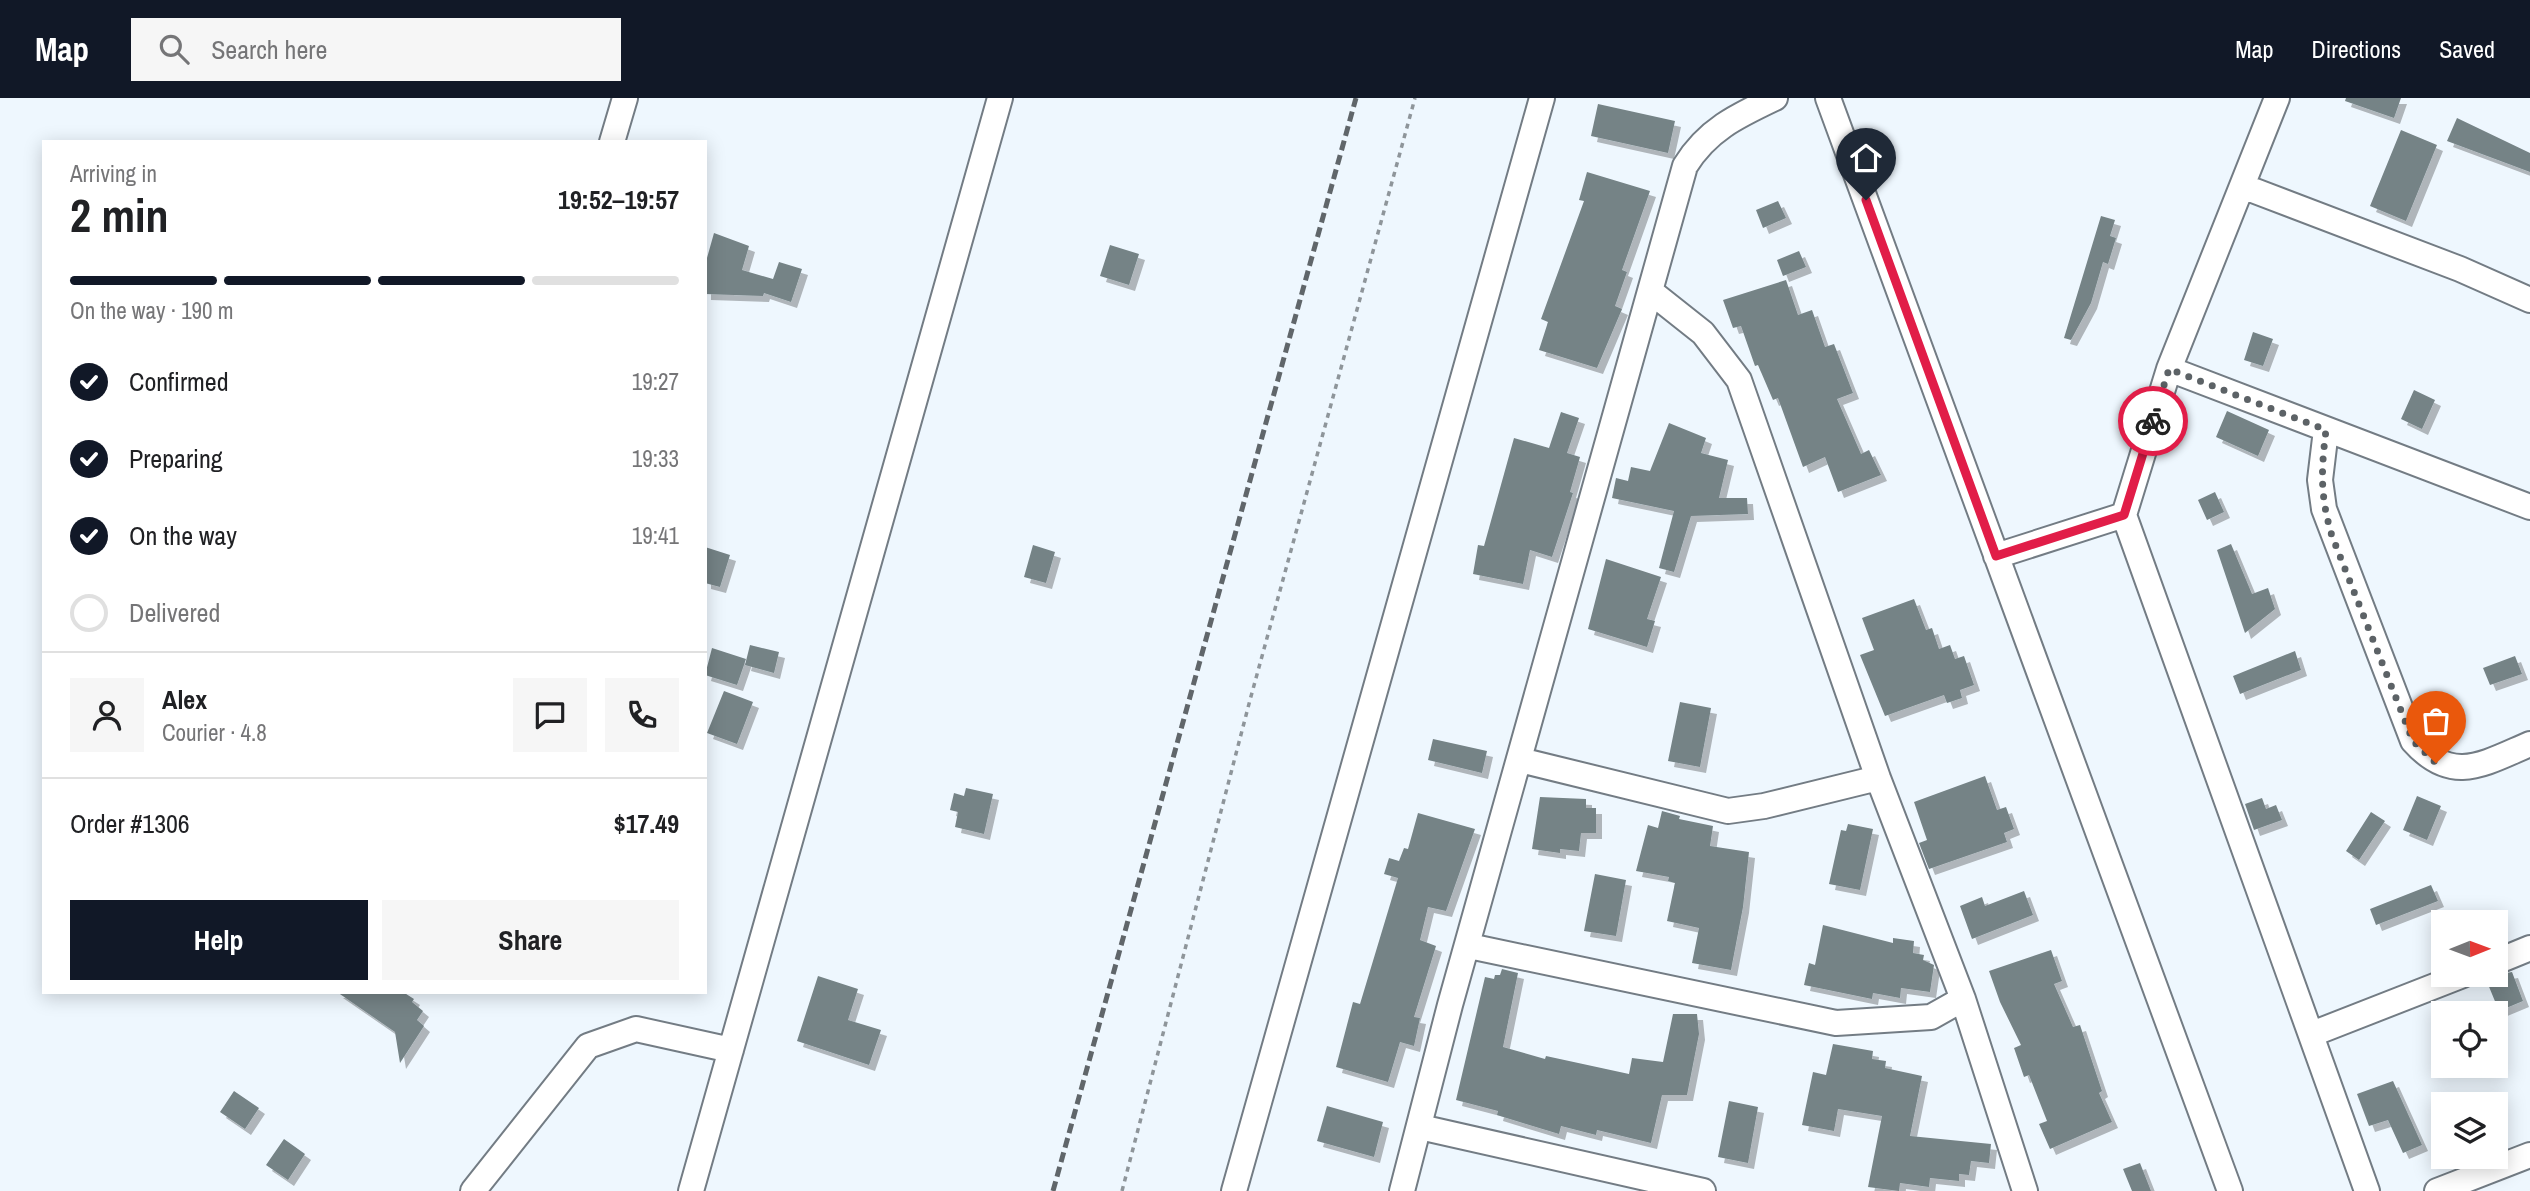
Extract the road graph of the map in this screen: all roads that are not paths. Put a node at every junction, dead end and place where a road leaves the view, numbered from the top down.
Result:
1 (625, 98) edge
2 (1000, 98) edge
3 (1542, 98) edge
4 (1775, 98) edge
5 (1828, 98) edge
6 (2277, 98) edge
7 (613, 140) edge
8 (2242, 186) junction
9 (1650, 291) junction
10 (2530, 300) edge
11 (2169, 369) junction
12 (2326, 430) junction
13 (2530, 507) edge
14 (2124, 515) junction
15 (1996, 556) junction
16 (2530, 744) edge
17 (1520, 760) junction
18 (1878, 778) junction
19 (1469, 946) junction
20 (2530, 948) edge
21 (2508, 957) edge
22 (2432, 987) edge
23 (1963, 999) junction
24 (2312, 1034) junction
25 (731, 1050) junction
26 (1420, 1127) junction
27 (2530, 1155) edge
28 (2024, 1190) edge
29 (472, 1191) edge
30 (691, 1191) edge
31 (1234, 1191) edge
32 (1402, 1191) edge
33 (1703, 1191) edge
34 (2230, 1191) edge
35 (2367, 1191) edge
36 (2437, 1191) edge

1 - 7 street
2 - 25 street
3 - 31 street
4 - 9 street
5 - 15 street
6 - 8 street
8 - 10 street
8 - 11 street
9 - 17 street
9 - 18 street
11 - 12 street
11 - 14 street
12 - 13 street
12 - 16 street
14 - 15 street
14 - 24 street
15 - 34 street
17 - 18 street
17 - 19 street
18 - 23 street
19 - 23 street
19 - 26 street
20 - 21 street
22 - 24 street
23 - 28 street
24 - 35 street
25 - 29 street
25 - 30 street
26 - 32 street
26 - 33 street
27 - 36 street

